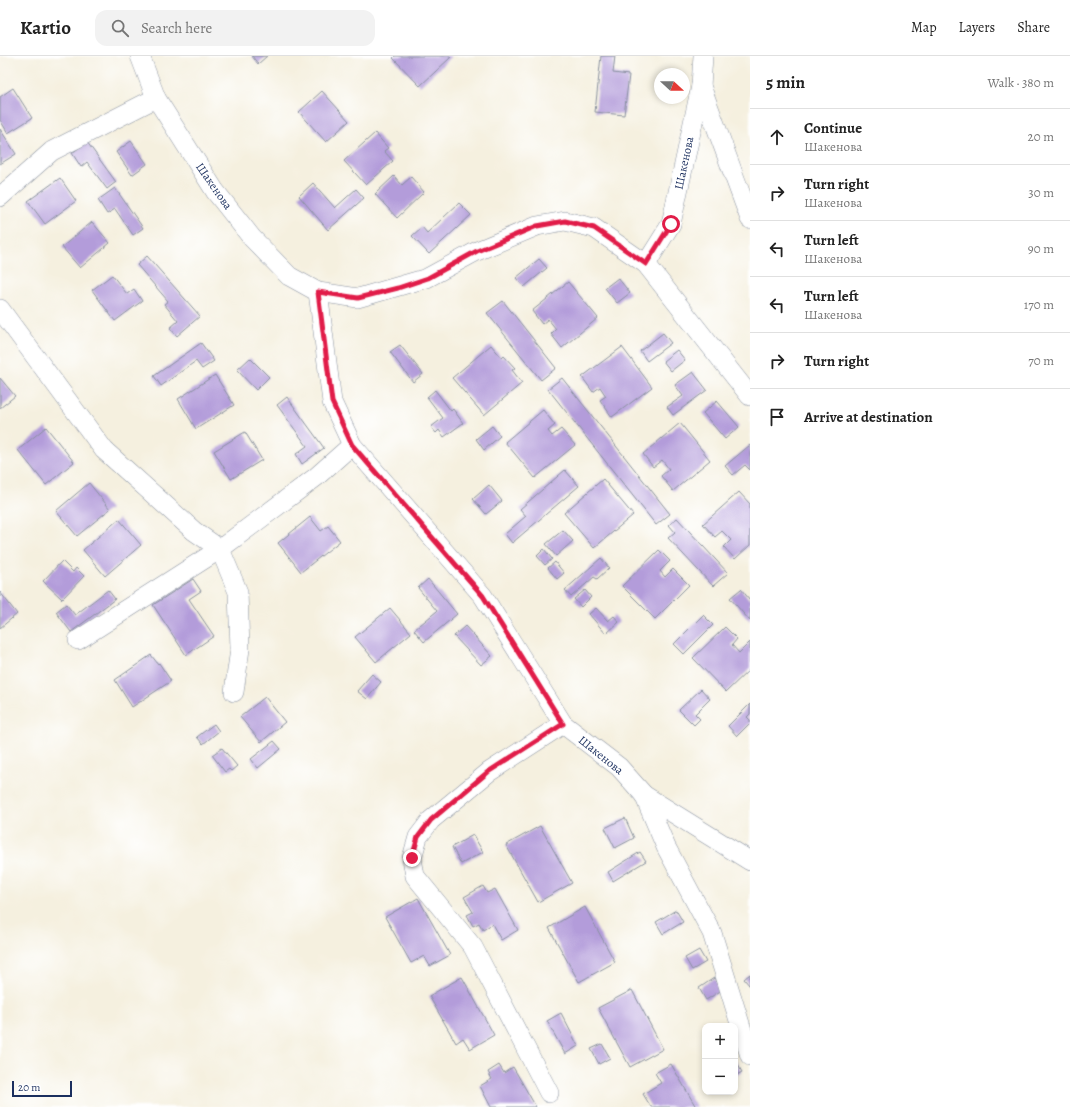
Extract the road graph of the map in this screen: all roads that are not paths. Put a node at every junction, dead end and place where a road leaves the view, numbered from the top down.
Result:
1 (140, 56) edge
2 (703, 56) edge
3 (701, 86) junction
4 (156, 98) junction
5 (0, 197) edge
6 (750, 219) edge
7 (646, 264) junction
8 (318, 292) junction
9 (0, 309) edge
10 (750, 396) edge
11 (352, 445) junction
12 (220, 549) junction
13 (78, 640) dead end
14 (234, 692) dead end
15 (563, 724) junction
16 (644, 795) junction
17 (750, 861) edge
18 (750, 1056) edge
19 (549, 1093) dead end

1 - 4 street, Шакенова
2 - 3 street, Шакенова
3 - 6 street
3 - 7 street, Шакенова
4 - 5 street
4 - 8 street, Шакенова
7 - 8 street, Шакенова
7 - 10 street, Шакенова
8 - 11 street, Шакенова
9 - 12 street
11 - 12 street
11 - 15 street, Шакенова
12 - 13 street
12 - 14 street
15 - 16 street, Шакенова
15 - 19 street
16 - 17 street
16 - 18 street, Шакенова

